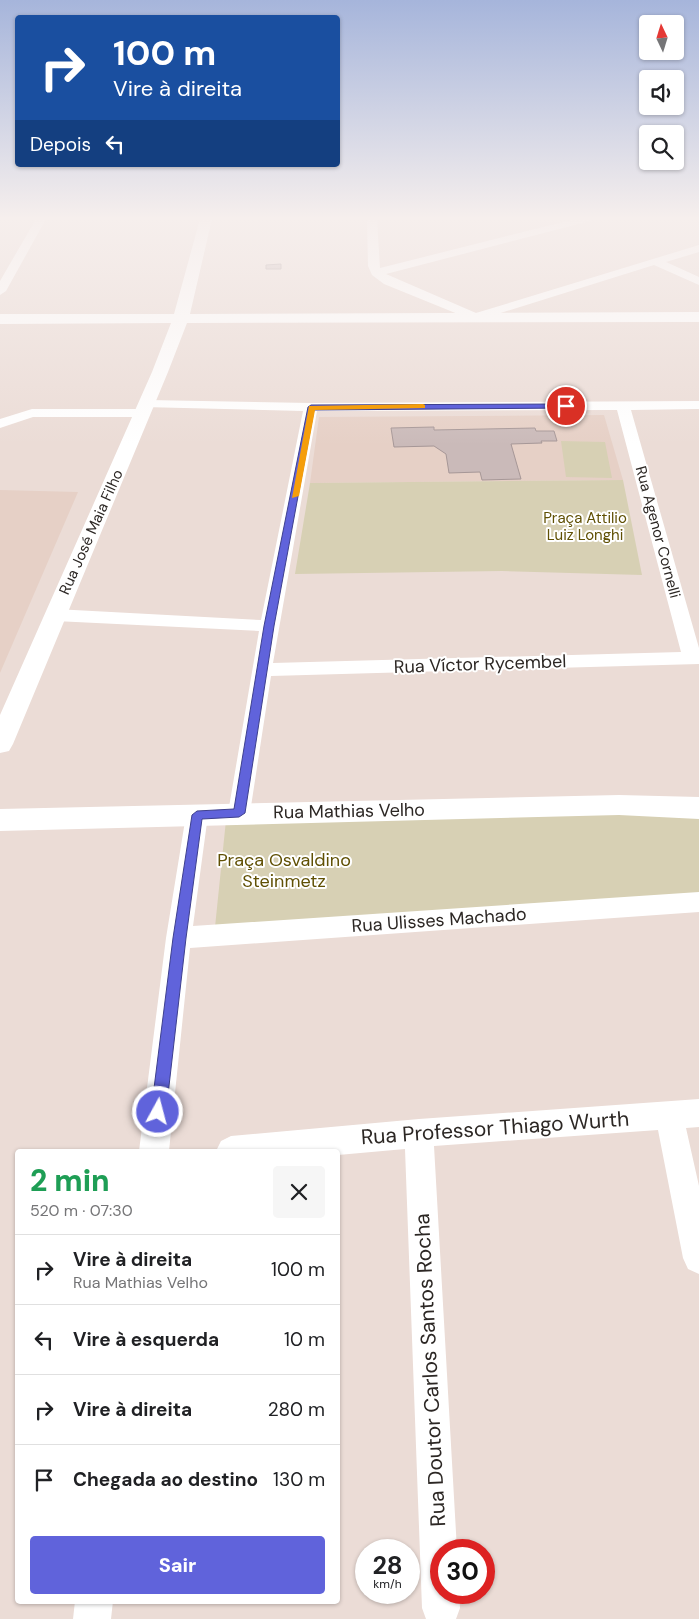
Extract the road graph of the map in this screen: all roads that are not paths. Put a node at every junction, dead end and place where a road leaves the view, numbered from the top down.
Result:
1 (187, 295) edge
2 (421, 295) edge
3 (547, 295) edge
4 (475, 317) junction
5 (699, 317) edge
6 (181, 318) junction
7 (0, 319) edge
8 (699, 405) edge
9 (623, 406) junction
10 (311, 407) junction
11 (145, 408) junction
12 (0, 424) edge
13 (55, 615) junction
14 (269, 626) junction
15 (696, 658) edge
16 (262, 670) junction
17 (0, 744) edge
18 (699, 808) edge
19 (239, 813) junction
20 (197, 815) junction
21 (0, 820) edge
22 (699, 902) edge
23 (179, 938) junction
24 (699, 1113) edge
25 (669, 1115) junction
26 (419, 1133) junction
27 (154, 1149) edge
28 (252, 1149) edge
29 (699, 1258) edge
30 (94, 1604) edge
31 (441, 1608) dead end
32 (92, 1619) edge

1 - 6 street, Rua José Maia Filho
2 - 4 street
3 - 4 street
4 - 5 street
4 - 6 street
6 - 7 street
6 - 11 street, Rua José Maia Filho
8 - 9 street
9 - 10 street
9 - 15 street, Rua Agenor Cornelli
10 - 11 street
10 - 14 street
11 - 12 street
11 - 13 street, Rua José Maia Filho
13 - 14 street
13 - 17 street, Rua José Maia Filho
14 - 16 street
15 - 16 street, Rua Víctor Rycembel
16 - 19 street
18 - 19 street, Rua Mathias Velho
19 - 20 street, Rua Mathias Velho
20 - 21 street, Rua Mathias Velho
20 - 23 street
22 - 23 street, Rua Ulisses Machado
23 - 27 street
24 - 25 street, Rua Professor Thiago Wurth
25 - 26 street, Rua Professor Thiago Wurth
25 - 29 street
26 - 28 street, Rua Professor Thiago Wurth
26 - 31 street, Rua Doutor Carlos Santos Rocha
30 - 32 street

